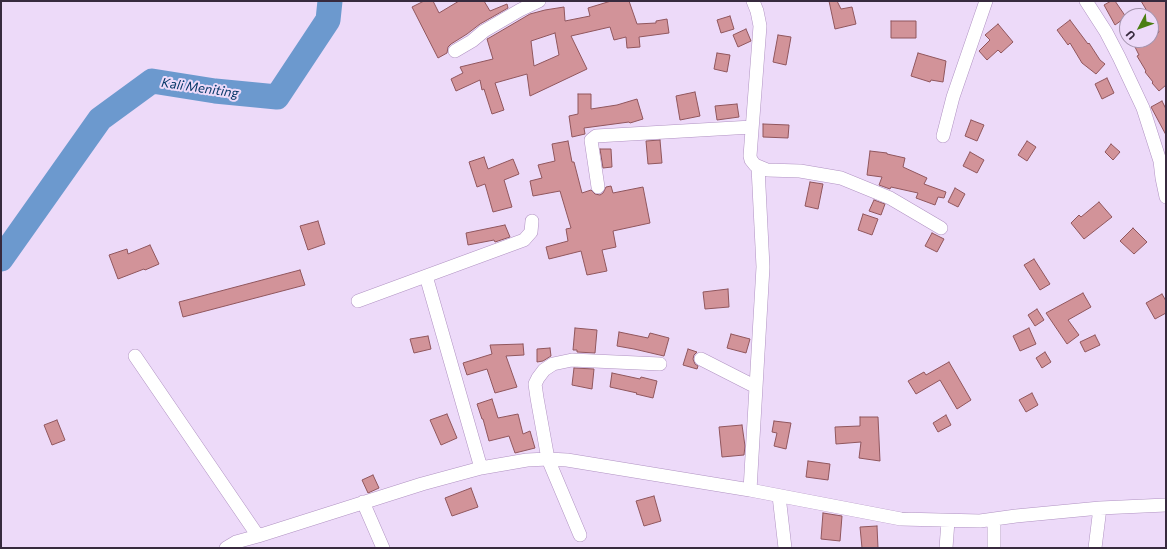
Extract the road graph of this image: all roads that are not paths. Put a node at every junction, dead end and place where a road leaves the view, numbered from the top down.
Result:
1 (539, 1) edge
2 (753, 1) edge
3 (986, 1) edge
4 (1086, 1) edge
5 (455, 51) dead end
6 (752, 127) junction
7 (943, 136) dead end
8 (758, 167) junction
9 (598, 187) dead end
10 (1166, 197) edge
11 (532, 221) dead end
12 (941, 228) dead end
13 (426, 276) junction
14 (358, 301) dead end
15 (135, 356) dead end
16 (701, 359) dead end
17 (660, 364) dead end
18 (756, 387) junction
19 (548, 459) junction
20 (481, 468) junction
21 (750, 490) junction
22 (779, 496) junction
23 (363, 502) junction
24 (1166, 505) edge
25 (1100, 508) junction
26 (994, 519) junction
27 (948, 521) junction
28 (580, 534) dead end
29 (258, 536) junction
30 (226, 548) edge
31 (383, 548) edge
32 (785, 548) edge
33 (946, 548) edge
34 (994, 548) edge
35 (1096, 548) edge

1 - 5 street
2 - 6 street
3 - 7 street
4 - 10 street
6 - 8 street
6 - 9 street
8 - 12 street
8 - 18 street
11 - 13 street
13 - 14 street
13 - 20 street
15 - 29 street
16 - 18 street
17 - 19 street
18 - 21 street
19 - 20 street
19 - 21 street
19 - 28 street
20 - 23 street
21 - 22 street
22 - 27 street
22 - 32 street
23 - 29 street
23 - 31 street
24 - 25 street
25 - 26 street
25 - 35 street
26 - 27 street
26 - 34 street
27 - 33 street
29 - 30 street

